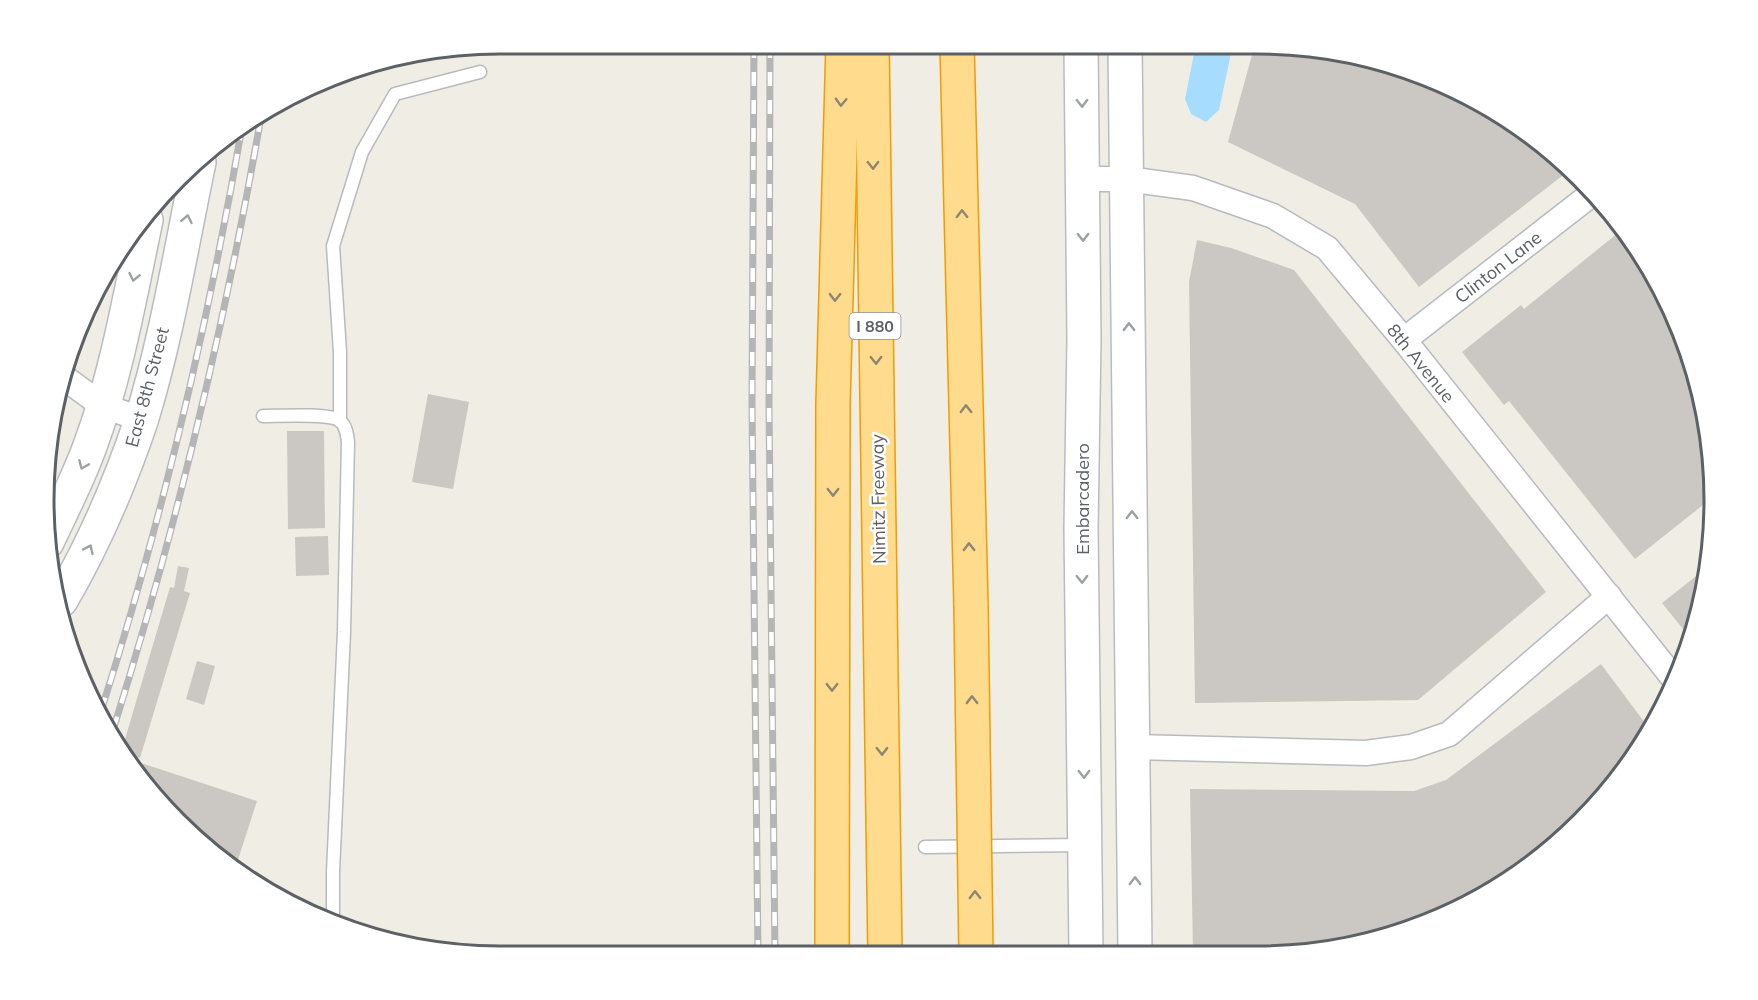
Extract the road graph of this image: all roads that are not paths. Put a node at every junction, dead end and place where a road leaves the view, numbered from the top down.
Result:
1 (843, 54) edge
2 (872, 54) edge
3 (957, 54) edge
4 (1081, 54) edge
5 (1125, 54) edge
6 (480, 72) dead end
7 (196, 174) edge
8 (1083, 179) junction
9 (1127, 180) junction
10 (1586, 199) edge
11 (143, 232) edge
12 (1404, 340) junction
13 (70, 382) edge
14 (104, 406) junction
15 (263, 416) dead end
16 (141, 419) junction
17 (340, 421) junction
18 (55, 524) edge
19 (64, 594) edge
20 (1609, 596) junction
21 (1670, 672) edge
22 (1134, 747) junction
23 (1085, 845) junction
24 (925, 847) dead end
25 (333, 913) edge
26 (832, 946) edge
27 (885, 946) edge
28 (976, 946) edge
29 (1086, 946) edge
30 (1135, 946) edge

1 -> 26 highway
2 -> 27 highway, Nimitz Freeway / I 880
28 -> 3 highway, bridge
4 -> 8 main road, Embarcadero
5 - 9 main road
6 - 17 lane
16 -> 7 main road, East 8th Street
8 - 9 street, 8th Avenue
8 -> 23 main road, Embarcadero
9 - 12 street, 8th Avenue
22 -> 9 main road
10 - 12 street, Clinton Lane
11 -> 14 main road, East 8th Street
12 - 20 street, 8th Avenue
13 - 14 street
14 - 16 street
14 -> 18 main road, East 8th Street
15 - 17 lane
19 -> 16 main road, East 8th Street
17 - 25 lane
20 - 21 street, 8th Avenue
20 - 22 street
30 -> 22 main road
23 - 24 lane
23 - 29 main road, Embarcadero

